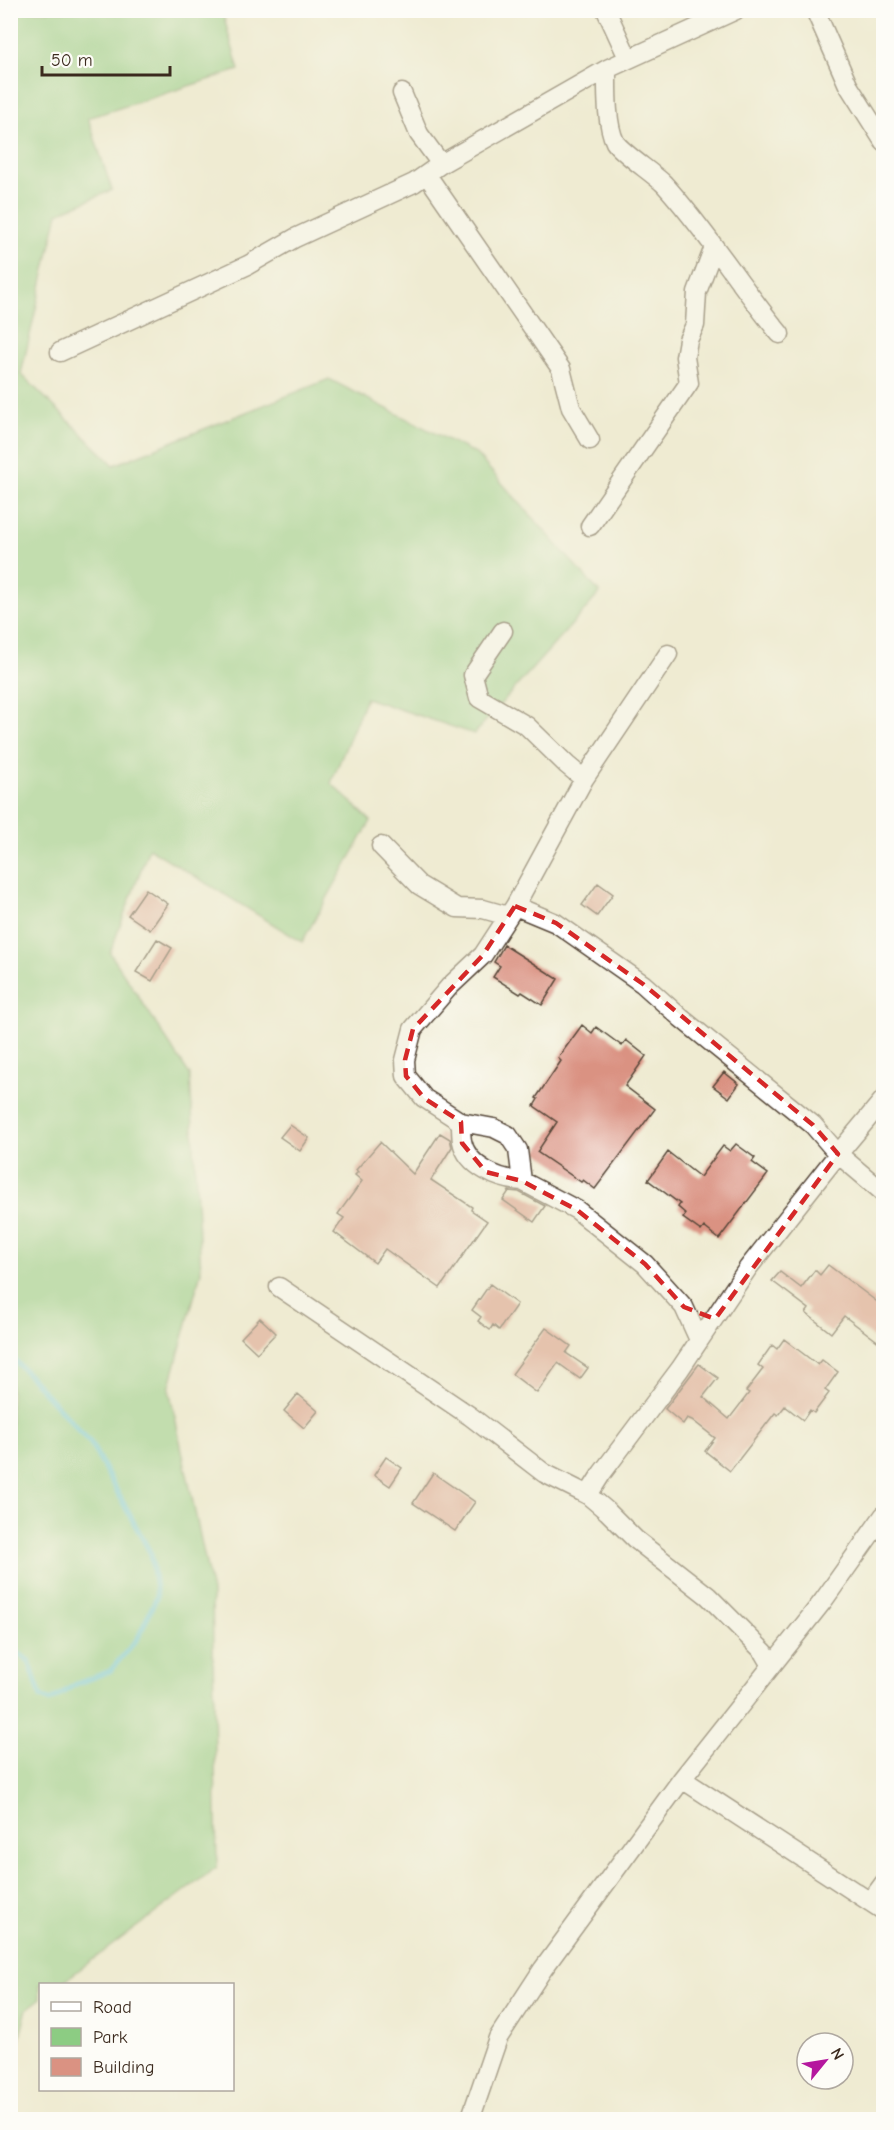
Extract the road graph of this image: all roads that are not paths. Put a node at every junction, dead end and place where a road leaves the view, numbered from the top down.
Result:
1 (606, 10) edge
2 (736, 10) edge
3 (815, 10) edge
4 (628, 58) junction
5 (607, 69) junction
6 (402, 93) dead end
7 (884, 142) edge
8 (434, 169) junction
9 (714, 247) junction
10 (780, 334) dead end
11 (60, 351) dead end
12 (590, 440) dead end
13 (590, 526) dead end
14 (503, 631) dead end
15 (668, 654) dead end
16 (584, 778) junction
17 (381, 846) dead end
18 (512, 911) junction
19 (884, 1099) edge
20 (461, 1122) junction
21 (838, 1154) junction
22 (522, 1181) junction
23 (884, 1192) edge
24 (279, 1287) dead end
25 (684, 1307) junction
26 (714, 1319) junction
27 (699, 1340) junction
28 (588, 1495) junction
29 (884, 1515) edge
30 (771, 1664) junction
31 (682, 1779) junction
32 (884, 1883) edge
33 (877, 1907) edge
34 (470, 2120) edge

1 - 4 street
2 - 4 street
3 - 7 street
4 - 5 street
5 - 8 street
5 - 9 street
6 - 8 street
8 - 11 street
8 - 12 street
9 - 10 street
9 - 13 street
14 - 16 street
15 - 16 street
16 - 18 street
17 - 18 street
18 - 20 street
18 - 21 street
19 - 21 street
20 - 22 street
20 - 22 street
21 - 23 street
21 - 26 street
22 - 25 street
24 - 28 street
25 - 26 street
25 - 27 street
26 - 27 street
27 - 28 street
28 - 30 street
29 - 30 street
30 - 31 street
31 - 33 street
31 - 34 street
32 - 33 street

